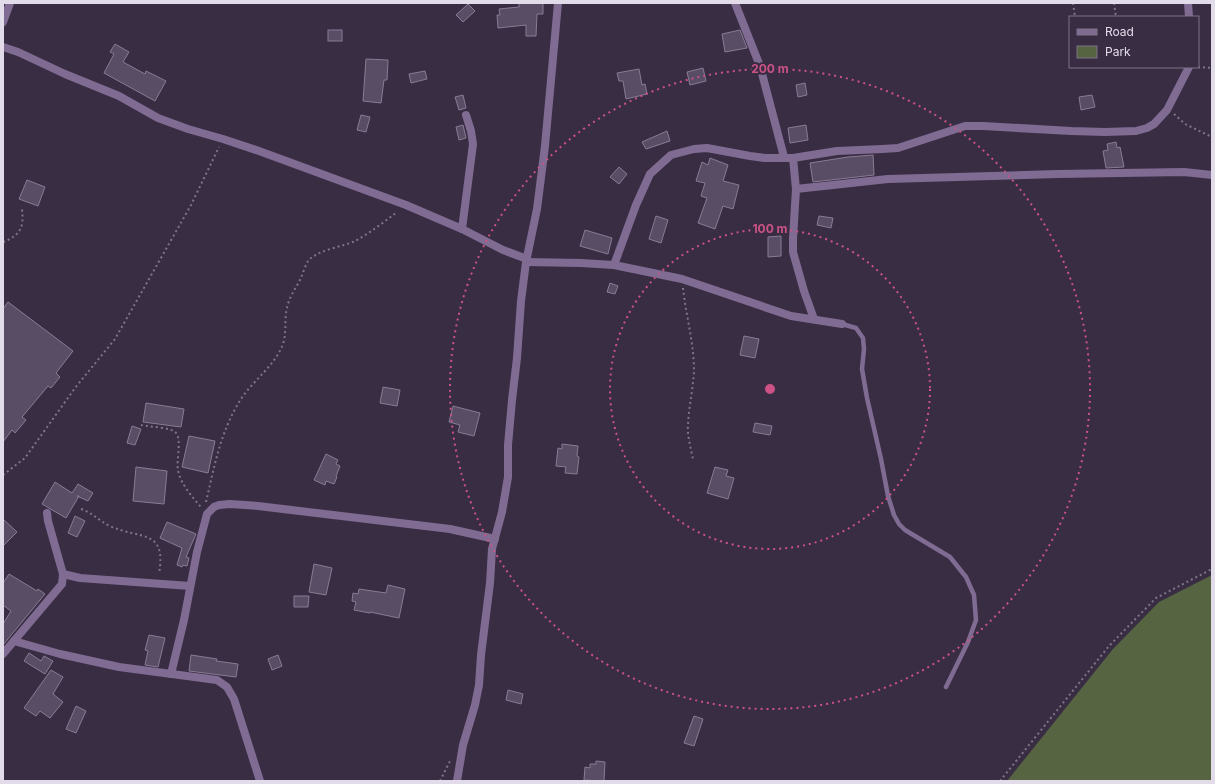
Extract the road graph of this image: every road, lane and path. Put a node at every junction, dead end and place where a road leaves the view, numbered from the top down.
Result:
1 (10, 3) edge
2 (558, 3) edge
3 (734, 3) edge
4 (1073, 3) edge
5 (1114, 3) edge
6 (1188, 3) edge
7 (1075, 16) edge
8 (1116, 16) edge
9 (1189, 16) edge
10 (3, 22) edge
11 (3, 47) edge
12 (1199, 67) edge
13 (1189, 68) edge
14 (1212, 68) edge
15 (1168, 110) junction
16 (466, 115) dead end
17 (1212, 137) edge
18 (224, 139) junction
19 (788, 158) junction
20 (1212, 175) edge
21 (796, 189) junction
22 (406, 205) junction
23 (22, 209) dead end
24 (462, 229) junction
25 (3, 242) edge
26 (526, 260) junction
27 (614, 265) junction
28 (682, 279) junction
29 (814, 319) junction
30 (842, 324) joint
31 (140, 426) dead end
32 (693, 460) dead end
33 (3, 475) edge
34 (80, 509) dead end
35 (206, 512) junction
36 (47, 513) dead end
37 (495, 538) junction
38 (1212, 569) edge
39 (63, 574) junction
40 (157, 583) junction
41 (190, 586) junction
42 (14, 641) junction
43 (3, 654) edge
44 (171, 674) junction
45 (946, 687) dead end
46 (260, 781) edge
47 (457, 781) edge
48 (1000, 781) edge

1 - 10 street
2 - 26 street
3 - 19 street
4 - 7 path
5 - 8 path
6 - 9 street
11 - 18 street
12 - 14 path
13 - 15 street
15 - 17 path
15 - 19 street
16 - 24 street
18 - 22 street
18 - 33 path
19 - 21 street
19 - 27 street
20 - 21 street
21 - 29 street
22 - 24 street
22 - 35 path
23 - 25 path
24 - 26 street
26 - 27 street
26 - 37 street
27 - 28 street
28 - 29 street
28 - 32 path
29 - 30 street
30 - 45 lane
31 - 35 path
34 - 40 path
35 - 37 street
35 - 41 street
36 - 39 street
37 - 47 street
38 - 48 path
39 - 40 street
39 - 42 street
40 - 41 street
41 - 44 street
42 - 43 street
42 - 44 street
44 - 46 street

